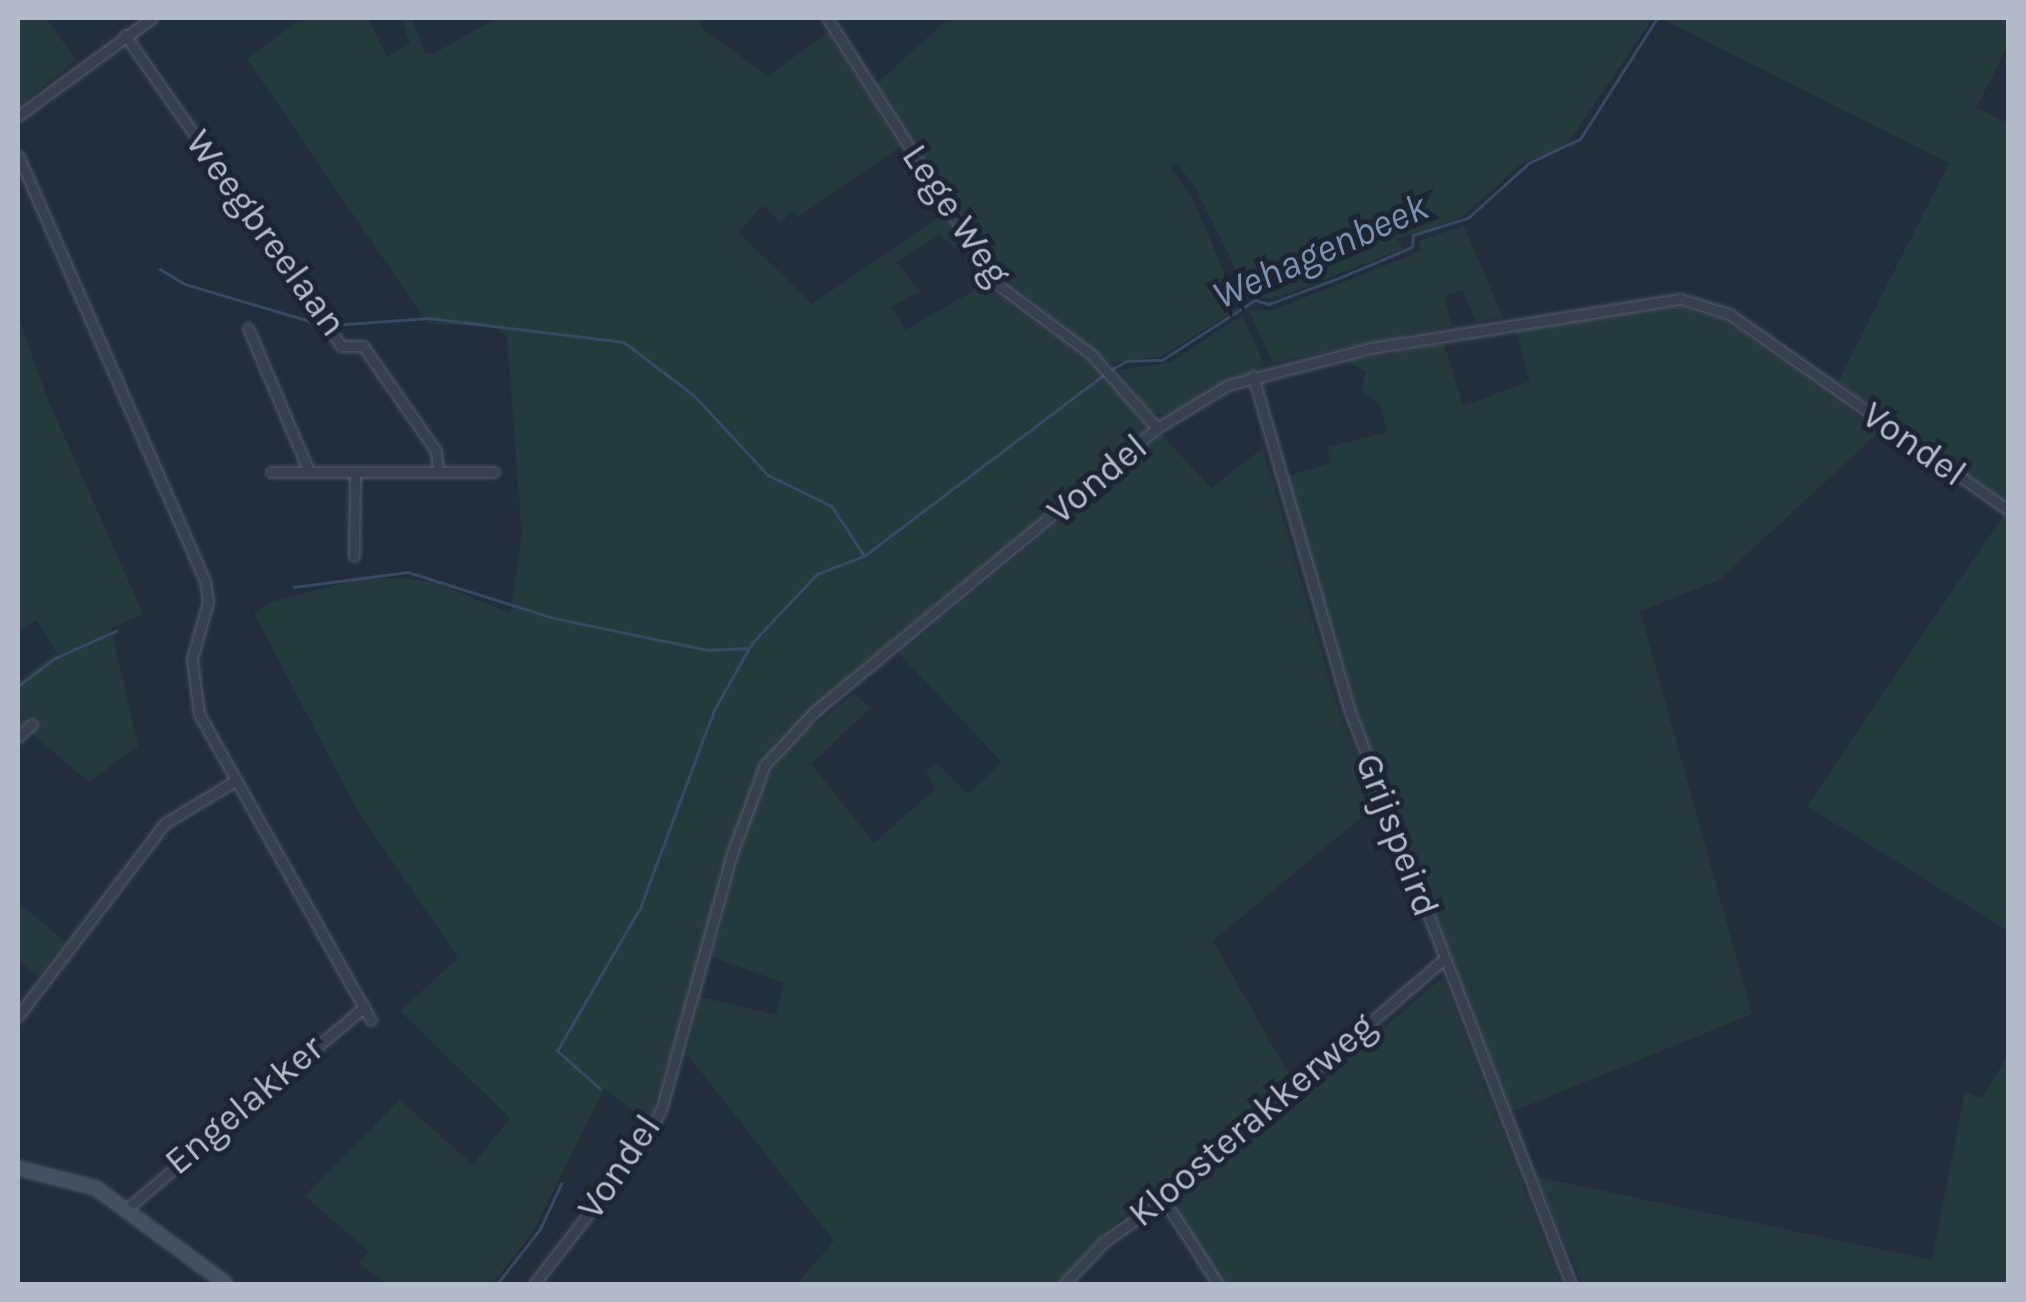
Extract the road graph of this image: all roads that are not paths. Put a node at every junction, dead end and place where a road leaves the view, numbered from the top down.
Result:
1 (152, 18) edge
2 (827, 18) edge
3 (125, 36) junction
4 (18, 116) edge
5 (18, 154) edge
6 (248, 328) dead end
7 (1253, 376) junction
8 (1157, 428) junction
9 (438, 471) junction
10 (271, 472) dead end
11 (309, 472) junction
12 (355, 472) junction
13 (494, 472) dead end
14 (2008, 510) edge
15 (354, 556) dead end
16 (32, 724) dead end
17 (18, 738) edge
18 (235, 781) junction
19 (1444, 959) junction
20 (364, 1007) junction
21 (18, 1016) edge
22 (371, 1020) dead end
23 (18, 1168) edge
24 (1164, 1200) junction
25 (130, 1207) junction
26 (226, 1284) edge
27 (534, 1284) edge
28 (1064, 1284) edge
29 (1218, 1284) edge
30 (1571, 1284) edge

1 - 3 street
2 - 8 street, Lege Weg
3 - 4 street
3 - 9 street, Weegbreelaan
5 - 18 street
6 - 11 street
7 - 8 street, Vondel
7 - 14 street, Vondel
7 - 19 street, Grijspeird
8 - 27 street, Vondel
9 - 12 street
9 - 13 street
10 - 11 street
11 - 12 street
12 - 15 street
16 - 17 street
18 - 20 street
18 - 21 street
19 - 24 street, Kloosterakkerweg
19 - 30 street, Grijspeird
20 - 22 street
20 - 25 street, Engelakker
23 - 25 main road
24 - 28 street, Kloosterakkerweg
24 - 29 street
25 - 26 main road

